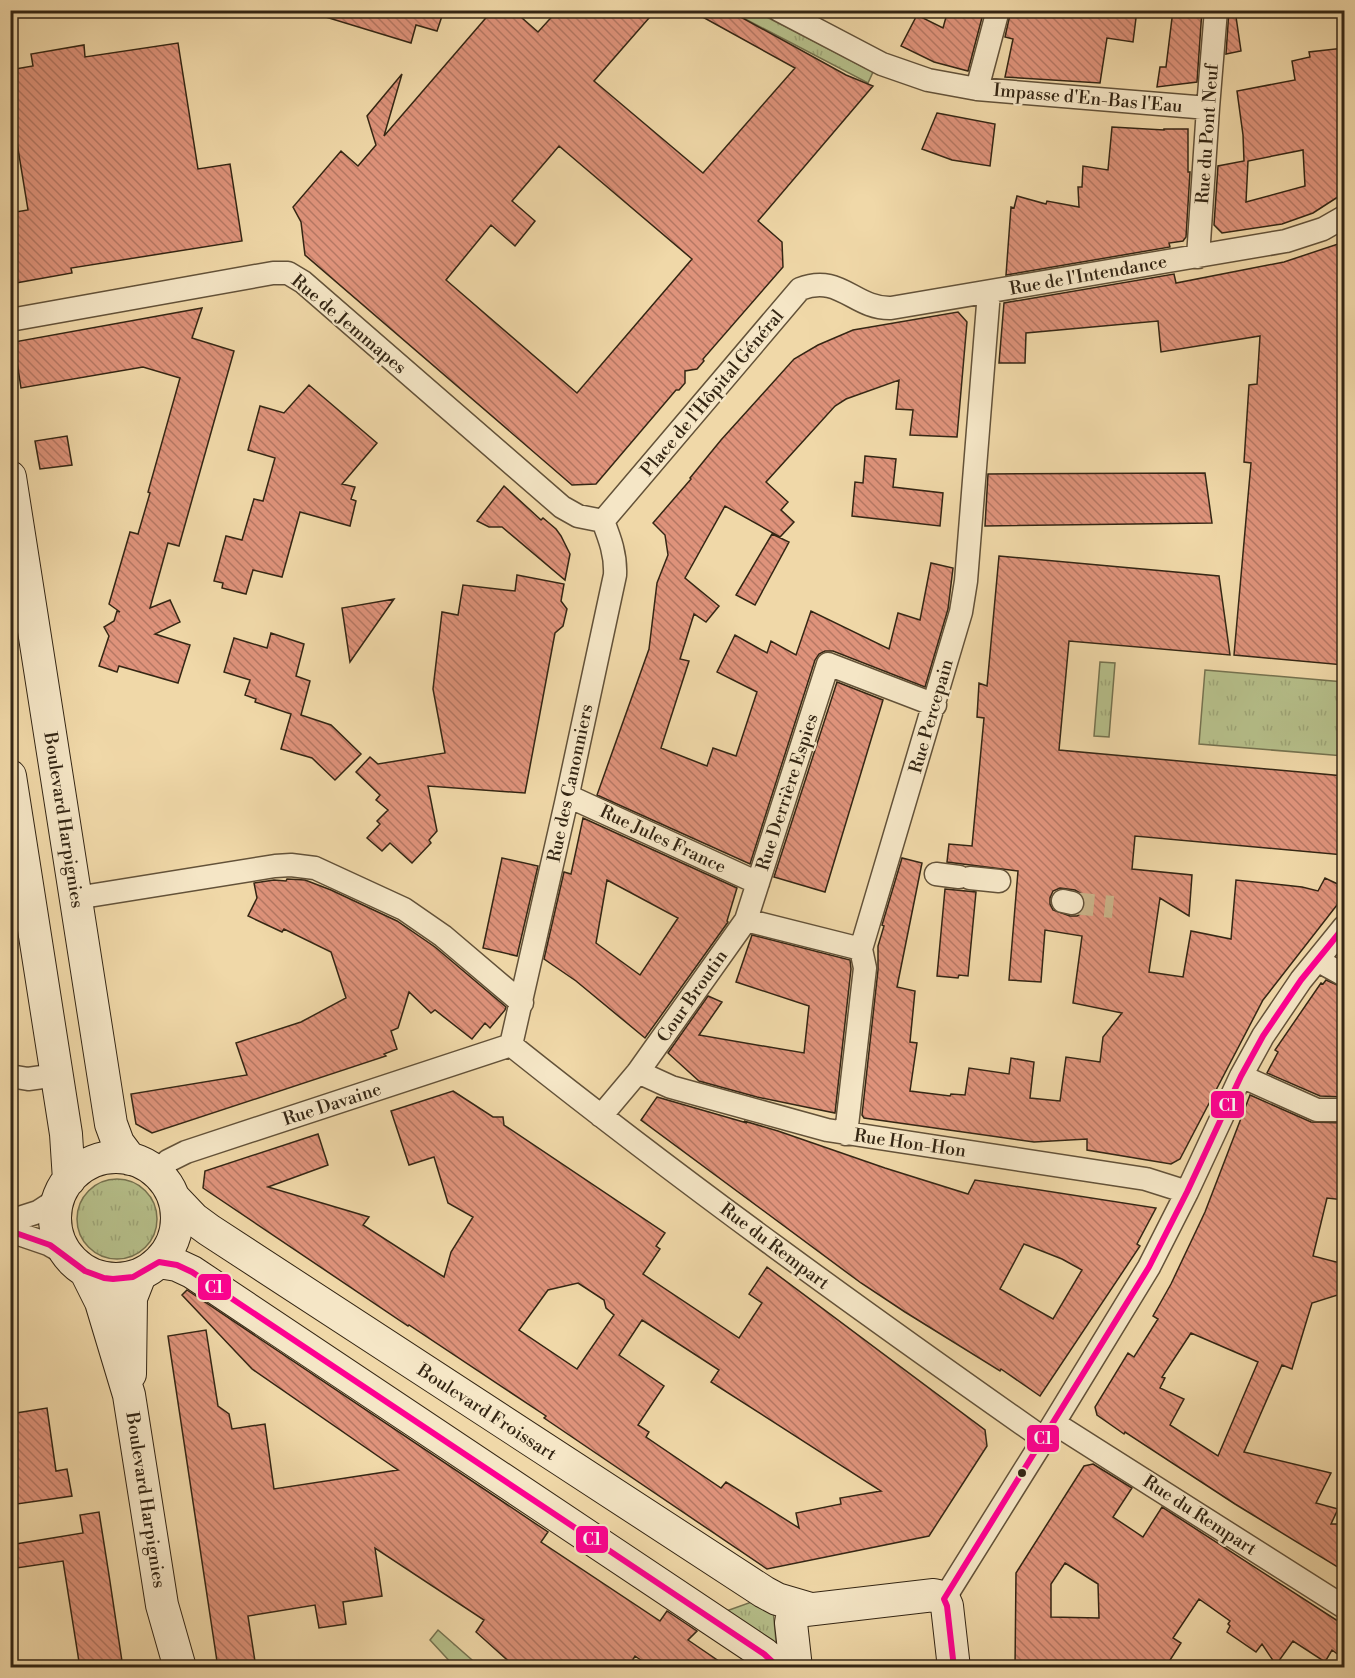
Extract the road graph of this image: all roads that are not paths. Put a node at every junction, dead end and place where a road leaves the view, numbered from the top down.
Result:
1 (779, 10) edge
2 (998, 10) edge
3 (1216, 10) edge
4 (978, 89) junction
5 (1208, 108) junction
6 (1344, 217) edge
7 (1198, 257) junction
8 (832, 285) joint
9 (989, 292) junction
10 (10, 320) edge
11 (10, 477) edge
12 (603, 521) junction
13 (935, 705) junction
14 (10, 776) edge
15 (568, 796) junction
16 (936, 874) dead end
17 (999, 881) dead end
18 (758, 883) junction
19 (76, 898) junction
20 (746, 920) junction
21 (1344, 927) edge
22 (861, 949) junction
23 (1317, 960) junction
24 (1344, 975) edge
25 (522, 1003) junction
26 (512, 1045) junction
27 (638, 1072) junction
28 (10, 1076) edge
29 (57, 1076) junction
30 (1241, 1076) junction
31 (1344, 1110) edge
32 (601, 1116) junction
33 (846, 1134) junction
34 (143, 1165) junction
35 (64, 1189) junction
36 (1187, 1192) junction
37 (174, 1198) junction
38 (10, 1221) edge
39 (10, 1231) edge
40 (77, 1264) junction
41 (149, 1269) junction
42 (129, 1395) junction
43 (1049, 1431) junction
44 (944, 1599) junction
45 (162, 1605) junction
46 (1344, 1607) edge
47 (811, 1609) junction
48 (161, 1668) edge
49 (180, 1668) edge
50 (780, 1668) edge
51 (796, 1668) edge
52 (954, 1668) edge

1 - 4 street
2 - 4 street, Impasse d'En-Bas l'Eau
3 - 5 street, Rue du Pont Neuf
4 - 5 street, Impasse d'En-Bas l'Eau
5 - 7 street, Rue du Pont Neuf
6 - 7 street, Rue de l'Intendance
7 - 9 street, Rue de l'Intendance
8 - 9 street, Rue de l'Intendance
8 - 12 street, Place de l'Hôpital Général
9 - 13 street, Rue Percepain
10 - 12 street, Rue de Jemmapes
11 - 19 main road, Boulevard Harpignies
12 - 15 street, Rue des Canonniers
13 - 18 street, Rue Derrière Espies
13 - 22 street, Rue Percepain
14 - 29 main road, Boulevard Harpignies
15 - 18 street, Rue Jules France
15 - 25 street, Rue des Canonniers
16 - 17 street
18 - 20 street, Rue Derrière Espies
19 - 25 street
19 - 34 main road, Boulevard Harpignies
20 - 22 street
20 - 27 street, Cour Broutin
21 - 23 street
22 - 33 street, Rue Percepain
23 - 24 street
23 - 30 street
25 - 26 street, Rue des Canonniers
26 - 32 street, Rue du Rempart
26 - 34 street, Rue Davaine
27 - 32 street, Cour Broutin
27 - 33 street, Rue Hon-Hon
28 - 29 street
29 - 35 main road, Boulevard Harpignies
30 - 31 street
30 - 36 street
32 - 43 street, Rue du Rempart
33 - 36 street, Rue Hon-Hon
34 - 35 main road
34 - 37 main road, Boulevard Harpignies
35 - 38 street
35 - 40 main road, Boulevard Harpignies
36 - 43 street
37 - 41 main road, Boulevard Harpignies
37 - 47 main road, Boulevard Froissart
39 - 40 street
40 - 41 main road
40 - 42 main road, Boulevard Harpignies
41 - 42 main road, Boulevard Harpignies
41 - 50 main road
42 - 45 main road, Boulevard Harpignies
43 - 44 street
43 - 46 street, Rue du Rempart
44 - 47 main road
44 - 52 main road
45 - 48 main road, Boulevard Harpignies
45 - 49 main road, Boulevard Harpignies
47 - 51 main road

